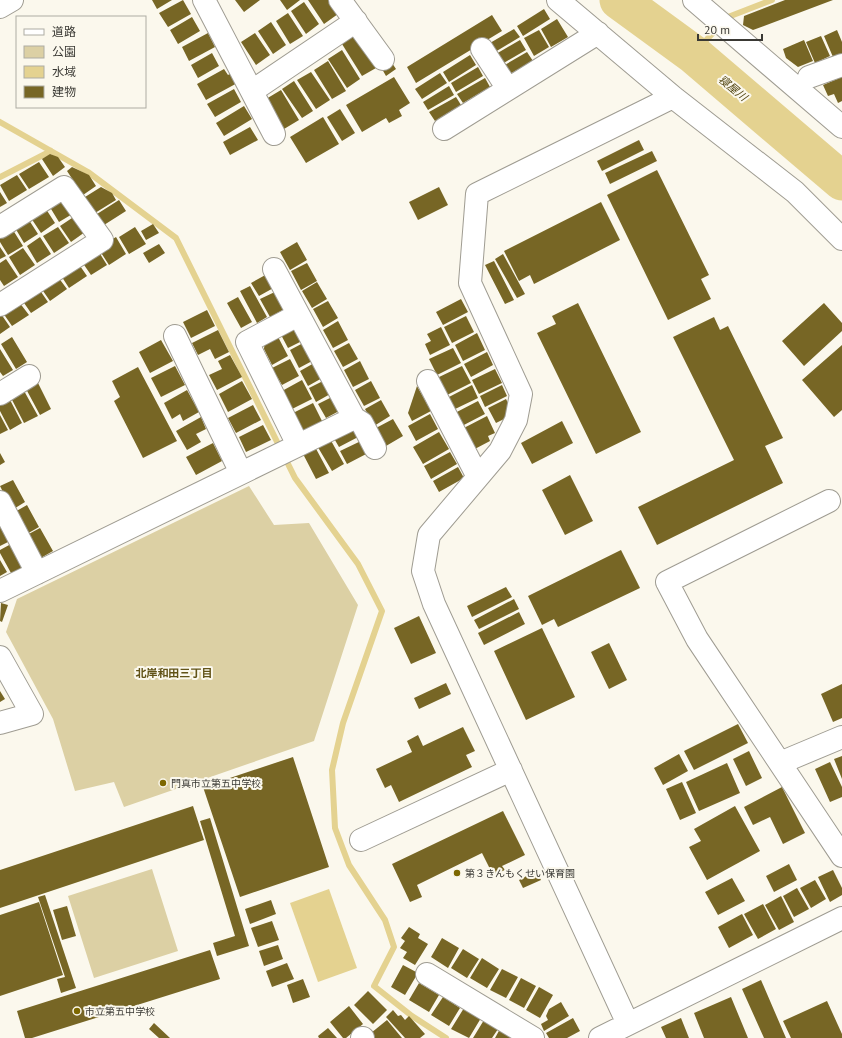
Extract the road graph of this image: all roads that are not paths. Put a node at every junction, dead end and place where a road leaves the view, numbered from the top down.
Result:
1 (12, 0) edge
2 (204, 0) edge
3 (340, 0) edge
4 (558, 0) edge
5 (694, 0) edge
6 (0, 7) edge
7 (356, 21) junction
8 (598, 33) junction
9 (482, 49) dead end
10 (383, 59) dead end
11 (842, 65) edge
12 (809, 77) dead end
13 (508, 89) junction
14 (252, 91) junction
15 (673, 97) junction
16 (842, 127) edge
17 (444, 129) dead end
18 (274, 134) dead end
19 (0, 227) edge
20 (842, 239) edge
21 (274, 270) dead end
22 (0, 305) edge
23 (298, 316) junction
24 (175, 336) dead end
25 (29, 376) dead end
26 (428, 380) dead end
27 (0, 394) edge
28 (354, 418) junction
29 (375, 448) dead end
30 (289, 450) junction
31 (241, 473) junction
32 (478, 477) junction
33 (829, 501) dead end
34 (0, 502) edge
35 (37, 573) junction
36 (0, 591) edge
37 (0, 657) edge
38 (0, 723) edge
39 (842, 737) edge
40 (780, 763) junction
41 (511, 770) junction
42 (361, 840) dead end
43 (842, 856) edge
44 (842, 918) edge
45 (427, 974) dead end
46 (628, 1024) junction
47 (533, 1038) edge
48 (600, 1038) edge

1 - 6 street
2 - 14 street
3 - 7 street
4 - 8 street
5 - 16 street
7 - 10 street
7 - 14 street
8 - 13 street
8 - 15 street
9 - 13 street
11 - 12 street
13 - 17 street
14 - 18 street
15 - 20 street
15 - 32 street
19 - 22 street
21 - 23 street
23 - 28 street
23 - 30 street
24 - 31 street
25 - 27 street
26 - 32 street
28 - 29 street
28 - 30 street
30 - 31 street
31 - 35 street
32 - 41 street
33 - 40 street
34 - 35 street
35 - 36 street
37 - 38 street
39 - 40 street
40 - 43 street
41 - 42 street
41 - 46 street
44 - 46 street
45 - 47 street
46 - 48 street

